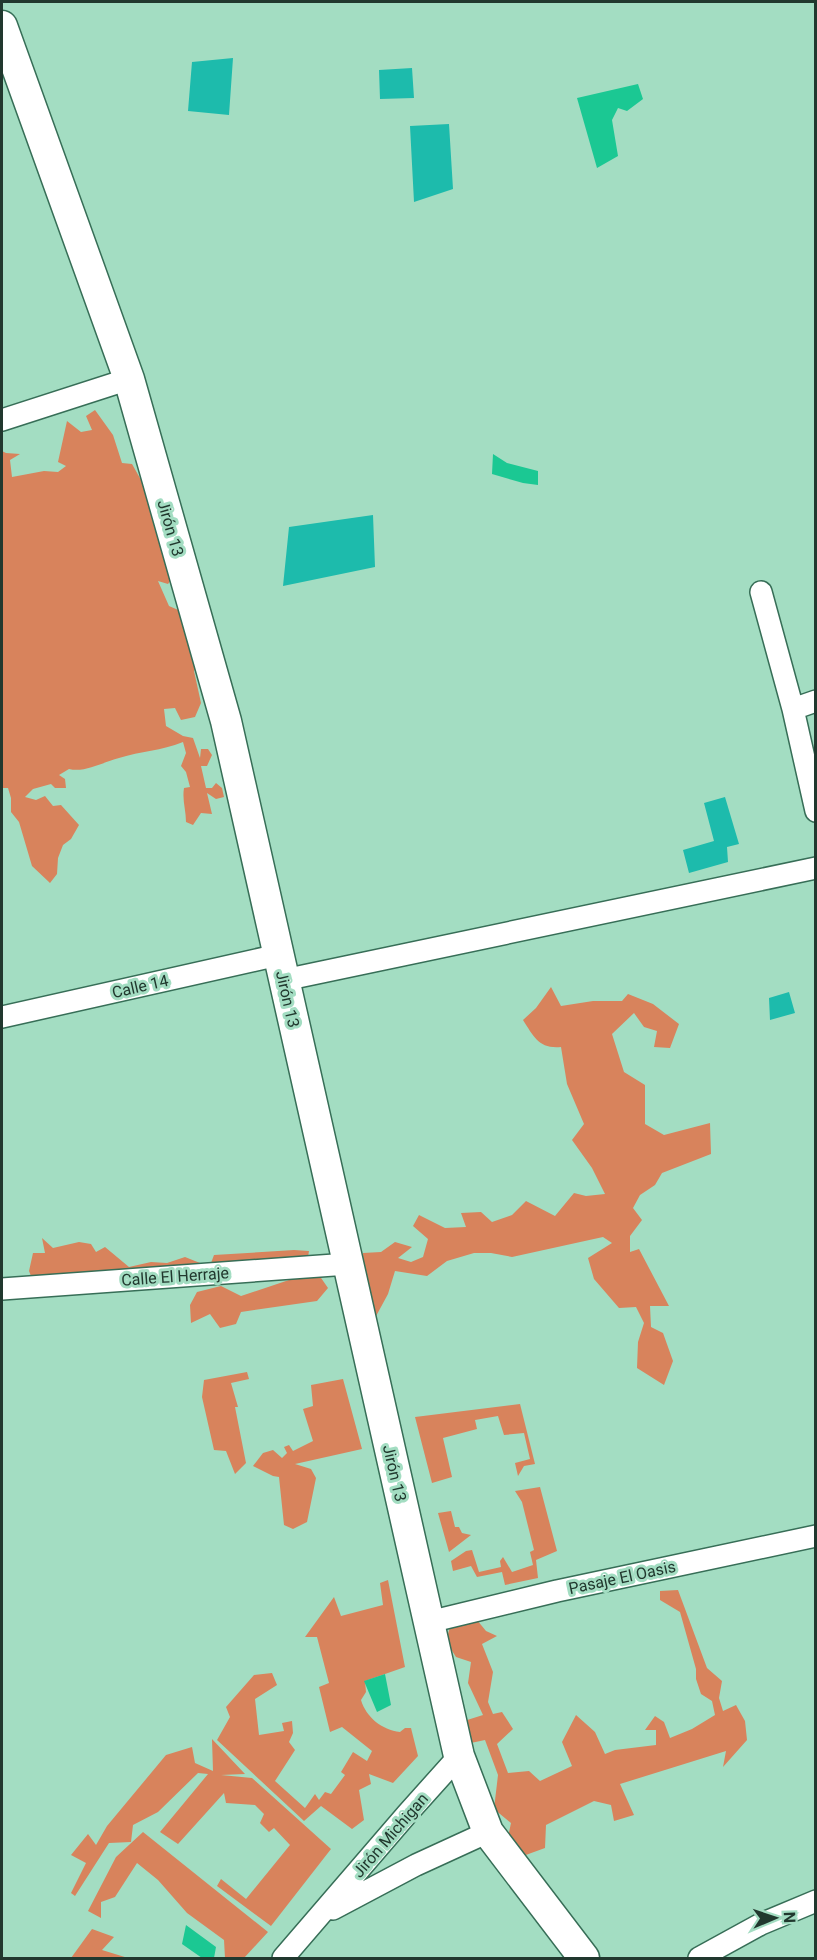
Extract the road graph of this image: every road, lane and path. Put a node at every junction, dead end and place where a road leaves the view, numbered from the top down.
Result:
1 (2, 26) edge
2 (129, 379) junction
3 (2, 420) edge
4 (761, 592) dead end
5 (816, 701) edge
6 (793, 709) junction
7 (816, 811) edge
8 (816, 868) edge
9 (281, 968) junction
10 (2, 1017) edge
11 (348, 1264) junction
12 (2, 1289) edge
13 (816, 1536) edge
14 (429, 1622) junction
15 (459, 1756) junction
16 (488, 1832) junction
17 (816, 1900) edge
18 (322, 1915) junction
19 (283, 1959) edge
20 (584, 1959) edge
21 (699, 1959) edge

1 - 2 street, Jirón 13
2 - 3 street
2 - 9 street, Jirón 13
4 - 6 street
5 - 6 street
6 - 7 street
8 - 9 street, Calle 14
9 - 10 street, Calle 14
9 - 11 street, Jirón 13
11 - 12 street, Calle El Herraje
11 - 14 street, Jirón 13
13 - 14 street, Pasaje El Oasis
14 - 15 street, Jirón 13
15 - 16 street, Jirón 13
15 - 18 street, Jirón Michigan
16 - 18 street, Jirón Michigan
16 - 20 street, Jirón 13
17 - 21 street
18 - 19 street, Jirón Michigan

